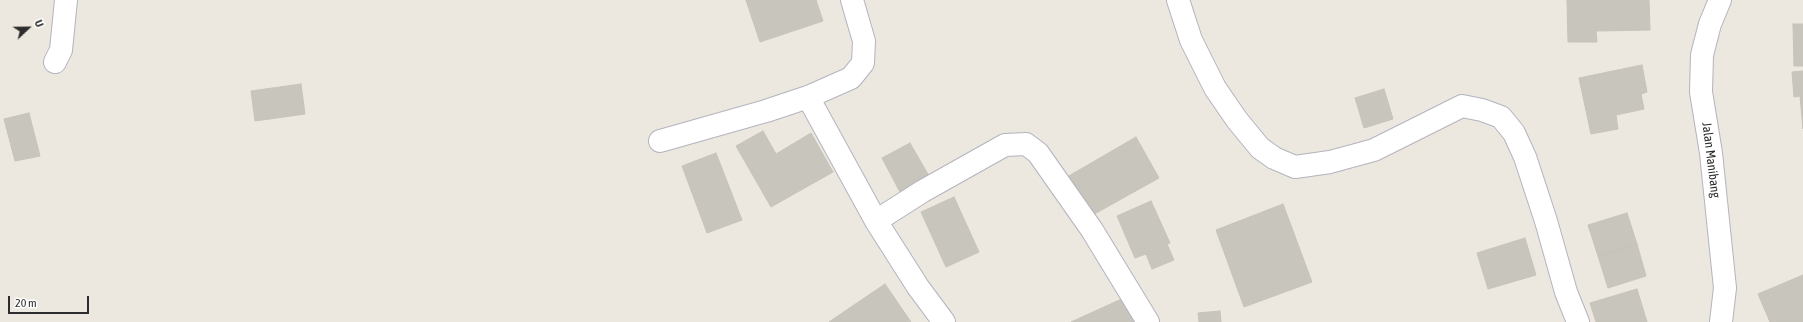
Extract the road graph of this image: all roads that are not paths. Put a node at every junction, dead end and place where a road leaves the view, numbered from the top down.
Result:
1 (66, 0) edge
2 (852, 0) edge
3 (1178, 0) edge
4 (1720, 0) edge
5 (55, 62) dead end
6 (808, 97) junction
7 (660, 141) dead end
8 (876, 221) junction
9 (944, 322) edge
10 (1148, 322) edge
11 (1578, 322) edge
12 (1721, 322) edge

1 - 5 street
2 - 6 street
3 - 11 street
4 - 12 street, Jalan Manibang
6 - 7 street
6 - 8 street
8 - 9 street
8 - 10 street

